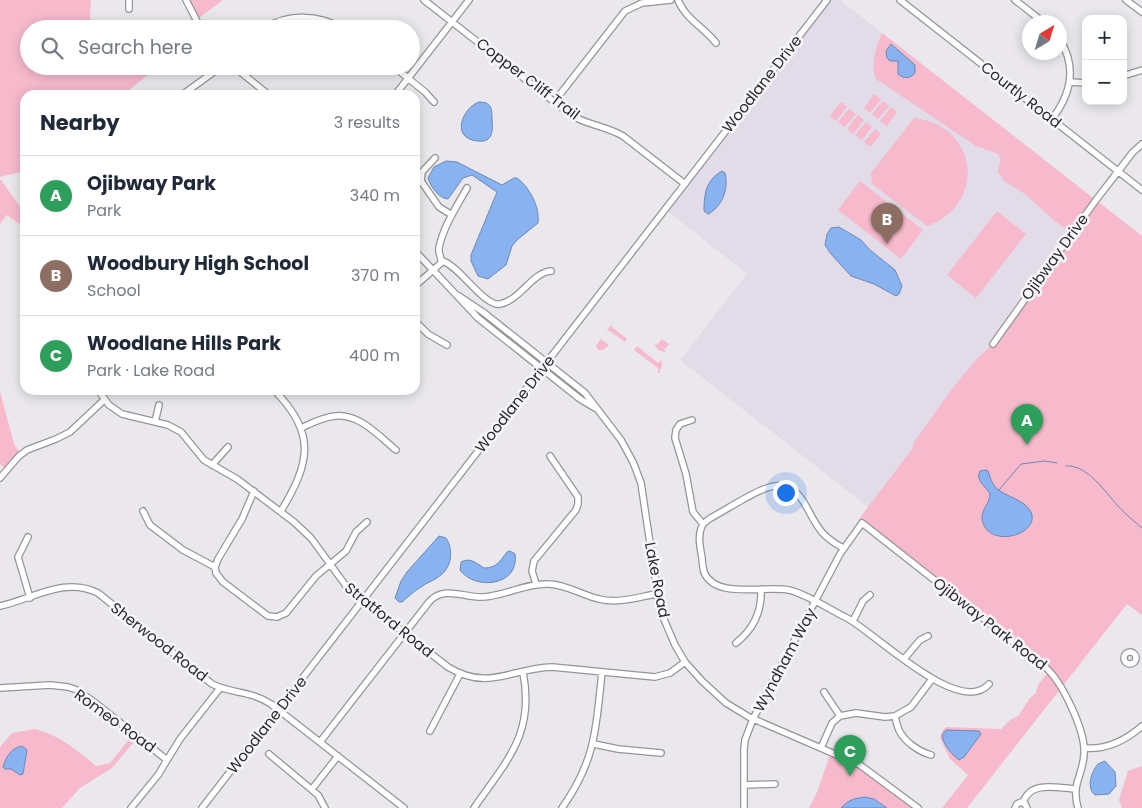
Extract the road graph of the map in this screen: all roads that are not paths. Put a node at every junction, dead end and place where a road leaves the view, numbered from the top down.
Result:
1 (129, 0) edge
2 (186, 0) edge
3 (424, 0) edge
4 (469, 0) edge
5 (671, 0) edge
6 (678, 0) edge
7 (826, 0) edge
8 (900, 0) edge
9 (1015, 0) edge
10 (1126, 0) edge
11 (634, 2) edge
12 (129, 9) dead end
13 (1142, 12) edge
14 (1035, 15) edge
15 (196, 20) edge
16 (280, 20) edge
17 (322, 20) edge
18 (452, 22) junction
19 (716, 43) dead end
20 (1067, 55) edge
21 (420, 63) edge
22 (1142, 70) edge
23 (210, 75) edge
24 (244, 75) edge
25 (404, 75) edge
26 (410, 75) edge
27 (1127, 75) edge
28 (408, 78) junction
29 (1070, 82) junction
30 (1082, 84) edge
31 (189, 90) edge
32 (263, 90) edge
33 (398, 90) edge
34 (434, 102) dead end
35 (554, 102) junction
36 (1052, 119) junction
37 (1142, 144) edge
38 (435, 158) dead end
39 (1118, 171) junction
40 (685, 184) junction
41 (468, 188) dead end
42 (1142, 190) edge
43 (452, 215) junction
44 (420, 256) edge
45 (442, 261) junction
46 (433, 271) junction
47 (551, 271) dead end
48 (420, 282) edge
49 (459, 296) junction
50 (420, 326) edge
51 (992, 344) dead end
52 (447, 345) dead end
53 (547, 362) junction
54 (542, 369) junction
55 (101, 395) edge
56 (279, 395) edge
57 (104, 400) junction
58 (159, 405) dead end
59 (597, 409) junction
60 (692, 420) dead end
61 (155, 422) junction
62 (301, 428) junction
63 (228, 447) dead end
64 (396, 450) dead end
65 (550, 456) dead end
66 (212, 465) junction
67 (0, 478) edge
68 (254, 491) junction
69 (143, 511) dead end
70 (281, 511) junction
71 (367, 522) dead end
72 (862, 523) joint
73 (703, 524) junction
74 (28, 537) dead end
75 (843, 548) junction
76 (330, 566) junction
77 (215, 567) junction
78 (536, 584) junction
79 (762, 589) junction
80 (656, 594) junction
81 (870, 595) dead end
82 (30, 598) junction
83 (362, 601) junction
84 (815, 602) junction
85 (0, 606) edge
86 (853, 621) junction
87 (405, 633) junction
88 (928, 636) dead end
89 (736, 643) dead end
90 (904, 659) junction
91 (685, 662) junction
92 (523, 672) junction
93 (602, 672) junction
94 (460, 674) junction
95 (932, 679) junction
96 (989, 684) dead end
97 (0, 688) edge
98 (220, 688) junction
99 (824, 692) dead end
100 (279, 710) junction
101 (840, 716) junction
102 (895, 716) junction
103 (753, 719) junction
104 (1142, 726) edge
105 (430, 731) dead end
106 (320, 742) junction
107 (594, 744) junction
108 (821, 748) junction
109 (1084, 748) junction
110 (661, 753) dead end
111 (269, 754) dead end
112 (931, 755) dead end
113 (338, 756) junction
114 (167, 760) junction
115 (744, 784) junction
116 (775, 784) dead end
117 (312, 789) junction
118 (1076, 789) junction
119 (1025, 806) edge
120 (131, 808) edge
121 (202, 808) edge
122 (325, 808) edge
123 (404, 808) edge
124 (474, 808) edge
125 (562, 808) edge
126 (744, 808) edge
127 (918, 808) edge
128 (1015, 808) edge
129 (1078, 808) edge

1 - 12 street
2 - 15 street
3 - 18 street, Copper Cliff Trail
4 - 18 street
5 - 11 street
6 - 19 street
7 - 40 street, Woodlane Drive
8 - 36 street, Courtly Road
9 - 14 street
10 - 13 street
11 - 35 street
16 - 17 street
18 - 21 street
18 - 35 street, Copper Cliff Trail
20 - 29 street
22 - 27 street
23 - 31 street
24 - 32 street
25 - 28 street
26 - 28 street
28 - 33 street
28 - 34 street
29 - 30 street
29 - 36 street
35 - 40 street, Copper Cliff Trail
36 - 39 street, Courtly Road
37 - 39 street
38 - 43 street
39 - 42 street, Courtly Road
39 - 51 street, Ojibway Drive
40 - 53 street, Woodlane Drive
41 - 43 street
43 - 45 street
44 - 46 street, Lake Road
45 - 46 street
45 - 47 street
46 - 48 street
46 - 49 street, Lake Road
49 - 53 street, Lake Road
49 - 54 street, Lake Road
50 - 52 street
53 - 54 street, Woodlane Drive
53 - 59 street, Lake Road
54 - 59 street, Lake Road
54 - 83 street, Woodlane Drive
55 - 57 street, Stratford Road
56 - 62 street
57 - 61 street, Stratford Road
57 - 67 street
58 - 61 street
59 - 80 street, Lake Road
60 - 73 street
61 - 66 street, Stratford Road
62 - 64 street
62 - 70 street
63 - 66 street
65 - 78 street
66 - 68 street, Stratford Road
68 - 70 street, Stratford Road
68 - 77 street
69 - 77 street
70 - 76 street, Stratford Road
71 - 76 street
72 - 75 street, Wyndham Way
72 - 109 street, Ojibway Park Road
73 - 75 street
73 - 79 street
74 - 82 street
75 - 84 street, Wyndham Way
76 - 77 street
76 - 83 street, Stratford Road
78 - 80 street
78 - 87 street
79 - 84 street
79 - 89 street
80 - 91 street, Lake Road
81 - 86 street
82 - 85 street, Sherwood Road
82 - 98 street, Sherwood Road
83 - 87 street, Stratford Road
83 - 100 street, Woodlane Drive
84 - 86 street
84 - 103 street, Wyndham Way
86 - 90 street
87 - 94 street, Stratford Road
87 - 106 street
88 - 90 street
90 - 95 street
91 - 93 street, Stratford Road
91 - 103 street, Lake Road
92 - 93 street, Stratford Road
92 - 94 street, Stratford Road
92 - 124 street
93 - 107 street
94 - 105 street
95 - 96 street
95 - 102 street
97 - 114 street, Romeo Road
98 - 100 street, Sherwood Road
98 - 114 street
99 - 101 street
100 - 106 street, Sherwood Road
100 - 121 street, Woodlane Drive
101 - 102 street
101 - 108 street
102 - 112 street
103 - 108 street, Lake Road
103 - 115 street, Wyndham Way
104 - 109 street
106 - 113 street, Sherwood Road
107 - 110 street
107 - 125 street
108 - 127 street, Lake Road
109 - 118 street, Ojibway Park Road
111 - 117 street
113 - 117 street
113 - 123 street, Sherwood Road
114 - 120 street
115 - 116 street
115 - 126 street, Wyndham Way
117 - 122 street
118 - 119 street
118 - 129 street, Ojibway Park Road
119 - 128 street

